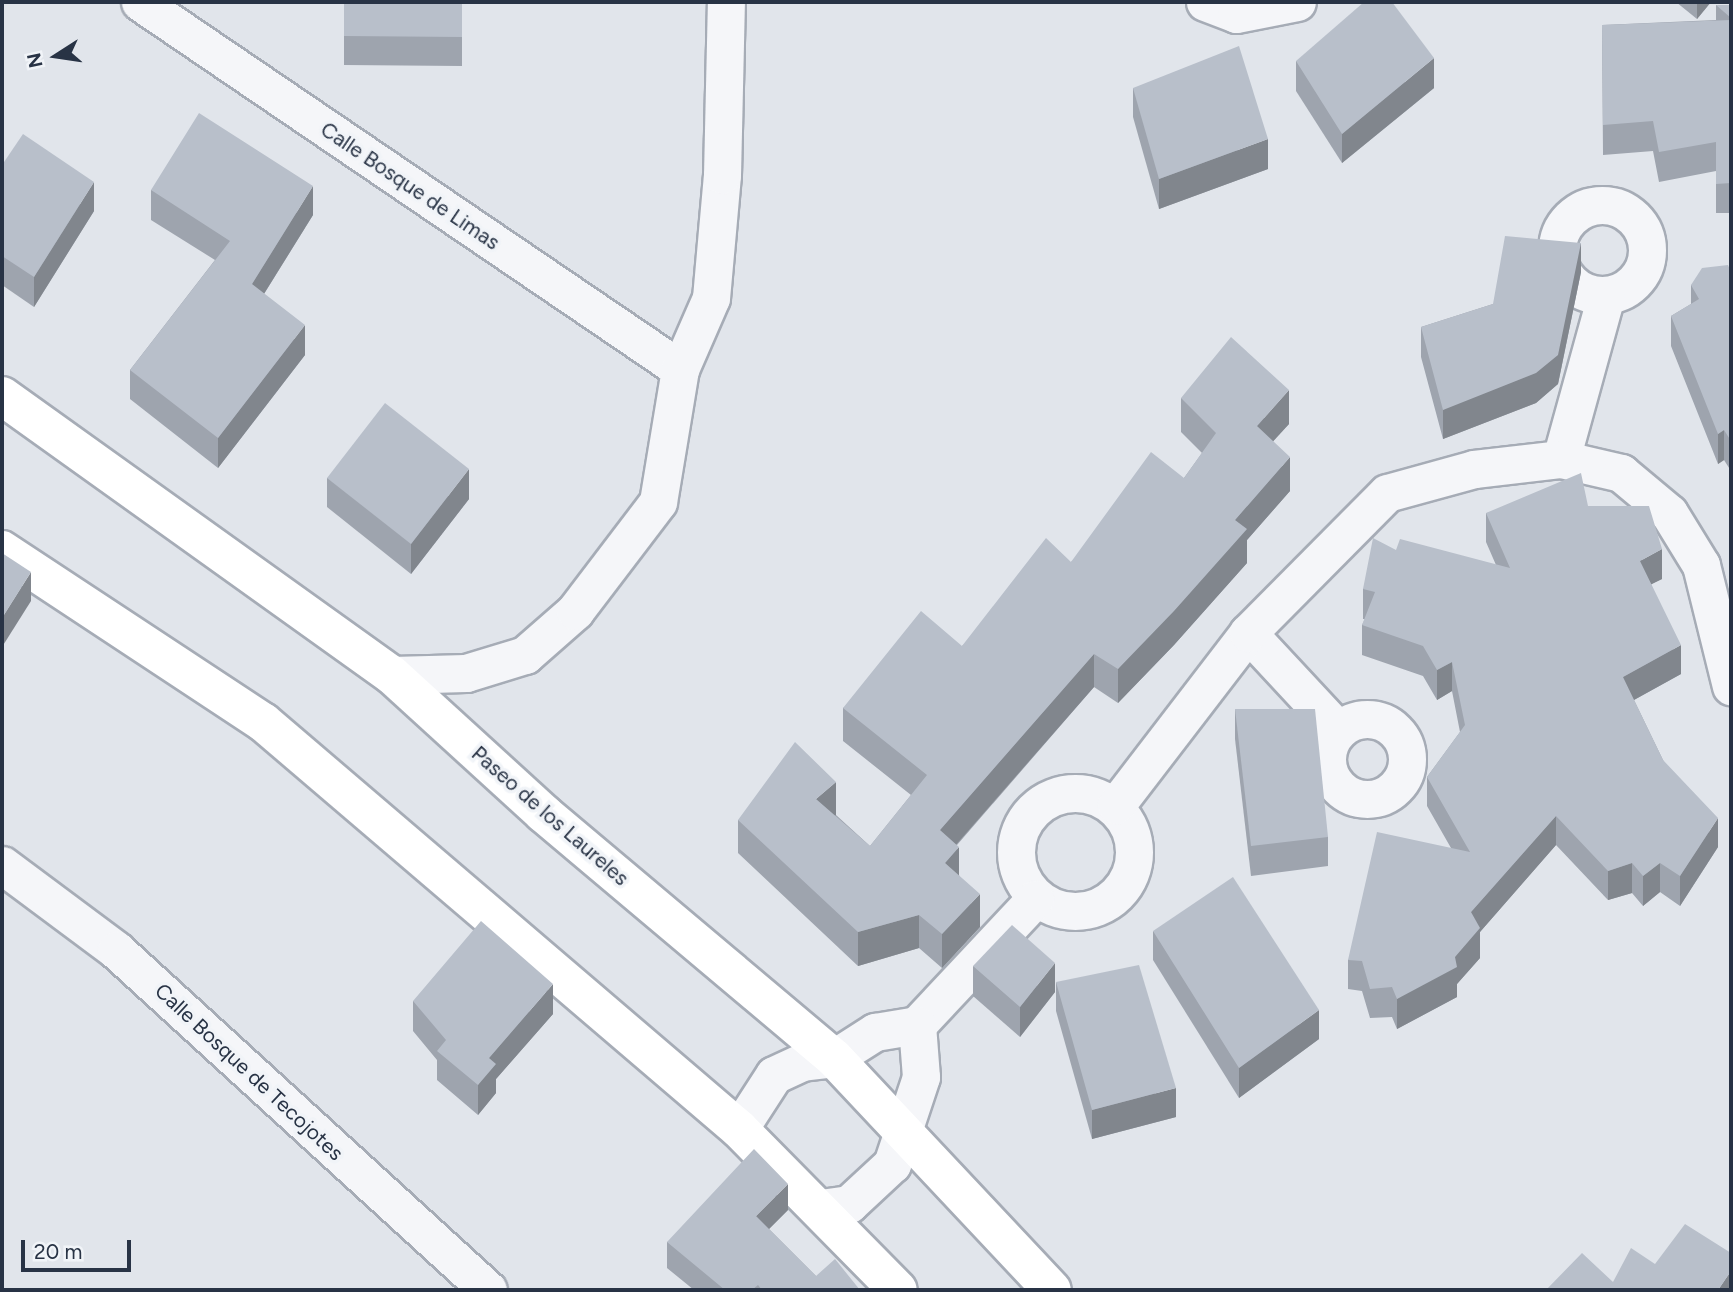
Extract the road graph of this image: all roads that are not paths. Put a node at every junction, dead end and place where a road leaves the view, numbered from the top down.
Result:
1 (139, 2) edge
2 (726, 2) edge
3 (1205, 2) edge
4 (1297, 2) edge
5 (1606, 296) dead end
6 (680, 369) junction
7 (2, 396) edge
8 (1561, 459) junction
9 (2, 550) edge
10 (1248, 633) junction
11 (392, 675) junction
12 (1731, 686) edge
13 (1338, 730) dead end
14 (1116, 805) junction
15 (2, 865) edge
16 (1035, 899) junction
17 (917, 1025) junction
18 (834, 1058) junction
19 (739, 1129) junction
20 (905, 1130) junction
21 (820, 1208) junction
22 (488, 1290) edge
23 (898, 1290) edge
24 (1052, 1290) edge

1 - 6 street, Calle Bosque de Limas
2 - 6 street
3 - 4 street
5 - 8 street
6 - 11 street
7 - 11 main road, Paseo de los Laureles
8 - 10 street
8 - 12 street
9 - 19 main road
10 - 13 street
10 - 14 street
11 - 18 main road, Paseo de los Laureles
14 - 16 street
14 - 16 street
15 - 22 street, Calle Bosque de Tecojotes
16 - 17 street
17 - 18 street
17 - 20 street
18 - 19 street
18 - 20 main road, Paseo de los Laureles
19 - 21 main road
20 - 21 street
20 - 24 main road, Paseo de los Laureles
21 - 23 main road

